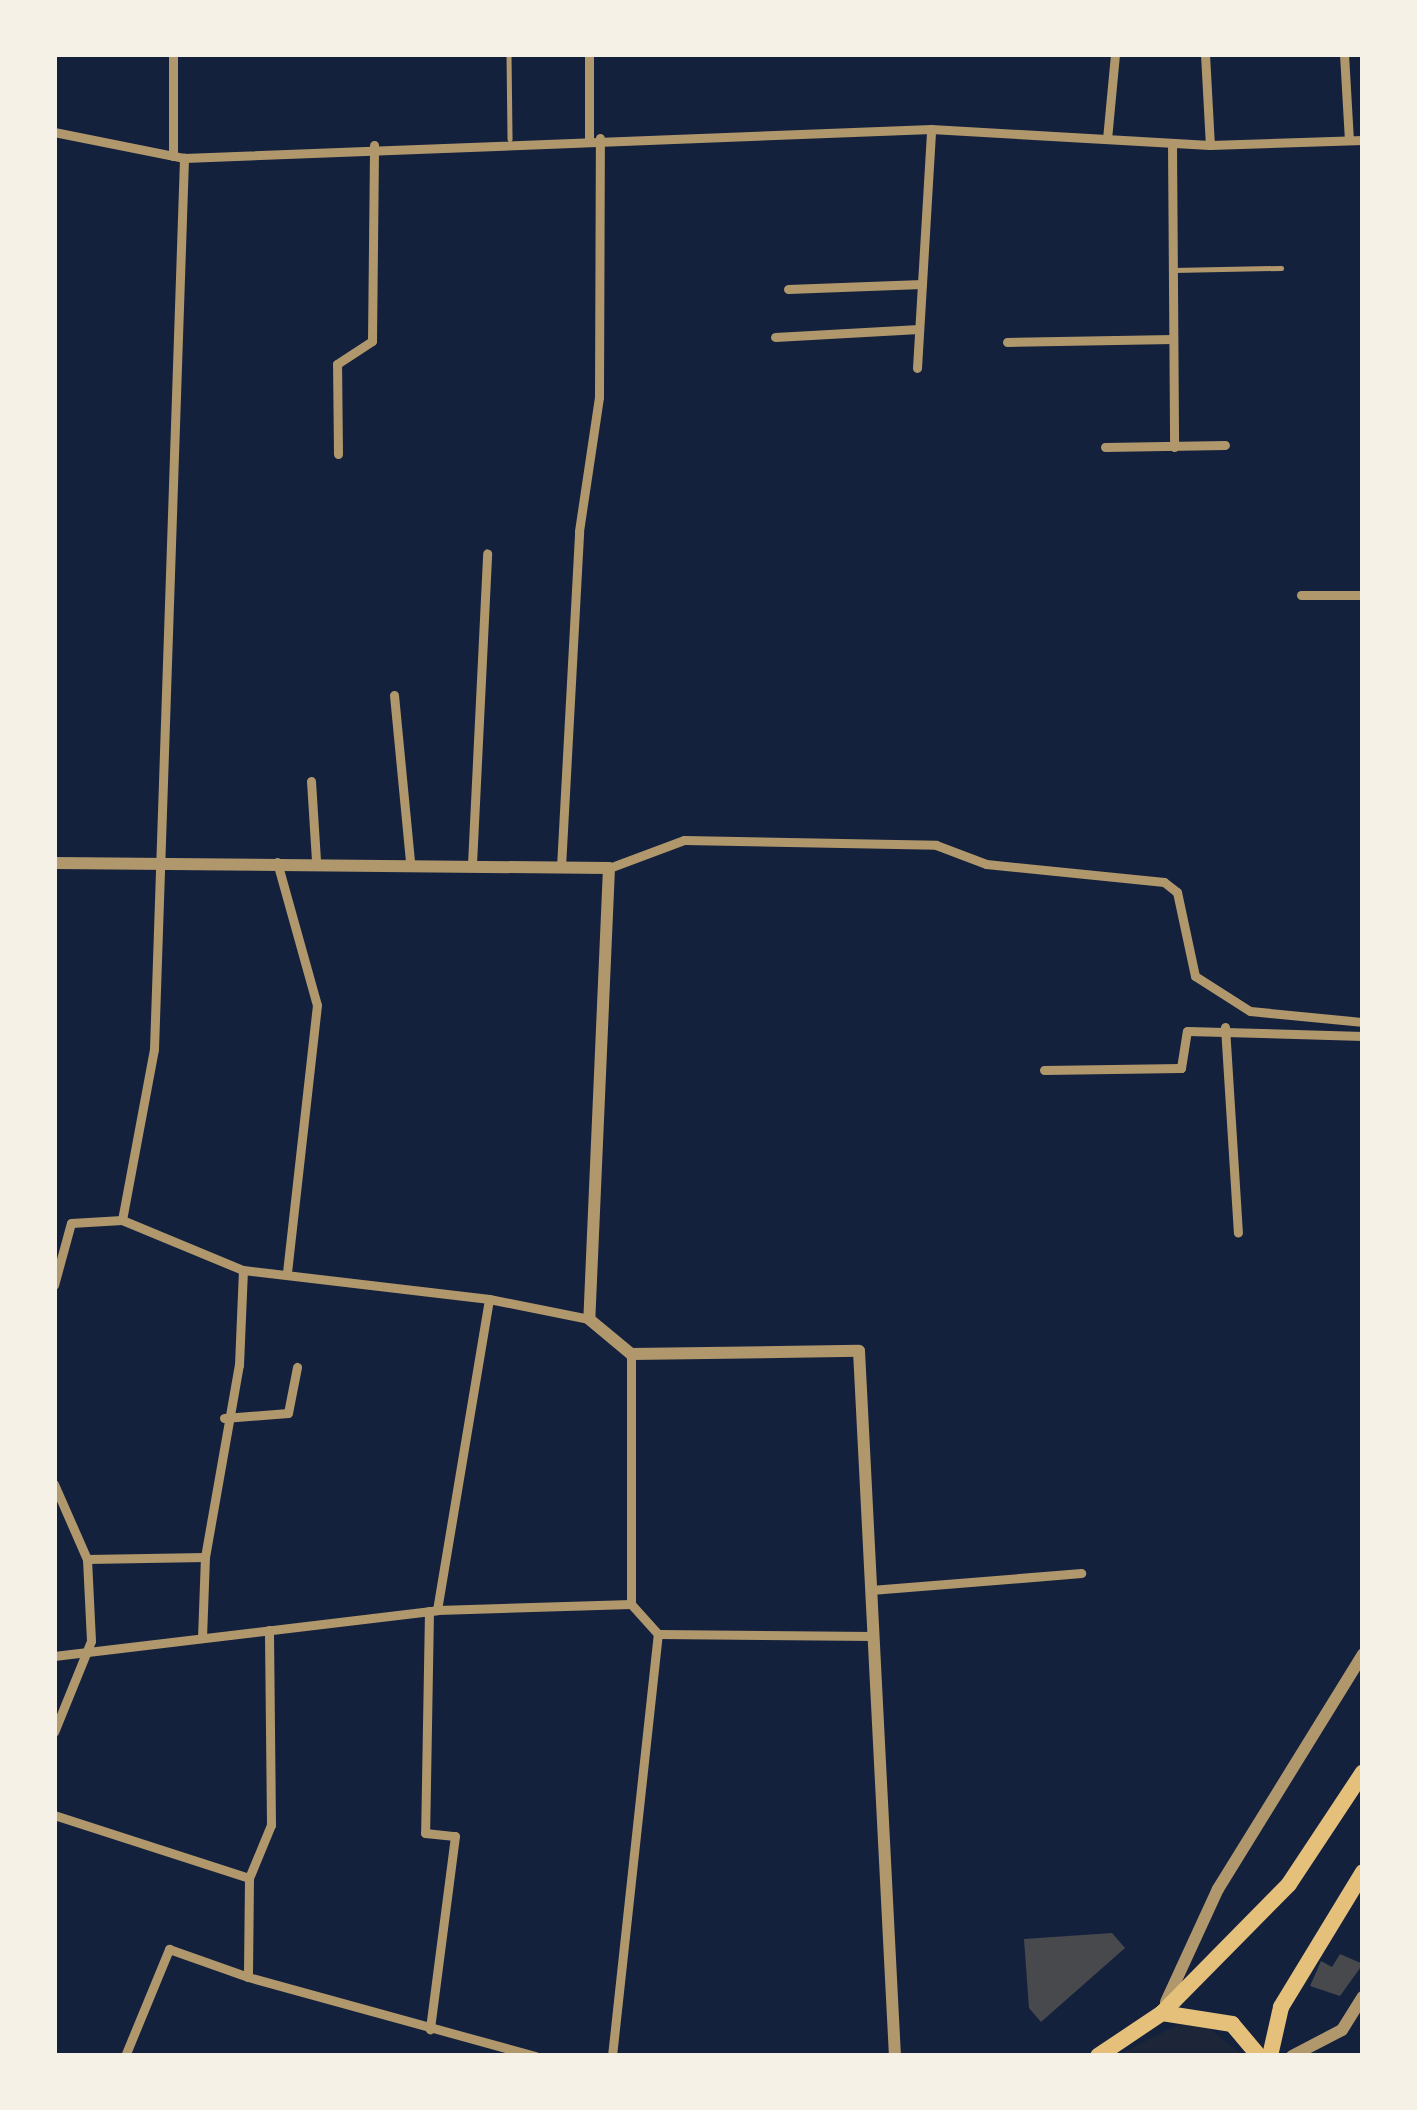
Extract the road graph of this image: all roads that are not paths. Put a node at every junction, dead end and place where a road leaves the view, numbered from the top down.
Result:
1 (173, 54) edge
2 (509, 54) edge
3 (590, 54) edge
4 (1115, 54) edge
5 (1205, 54) edge
6 (1344, 54) edge
7 (931, 129) junction
8 (54, 131) edge
9 (594, 138) junction
10 (510, 139) junction
11 (1107, 139) junction
12 (1349, 140) junction
13 (1363, 140) edge
14 (1172, 142) junction
15 (374, 145) junction
16 (1210, 145) junction
17 (178, 157) junction
18 (1281, 268) dead end
19 (1172, 271) junction
20 (922, 284) junction
21 (788, 289) dead end
22 (919, 329) junction
23 (775, 337) dead end
24 (1172, 339) junction
25 (1006, 342) dead end
26 (917, 368) dead end
27 (1225, 446) dead end
28 (1105, 447) dead end
29 (1174, 447) junction
30 (338, 454) dead end
31 (487, 553) dead end
32 (1301, 595) dead end
33 (1363, 595) edge
34 (394, 694) dead end
35 (311, 782) dead end
36 (316, 861) junction
37 (54, 862) edge
38 (160, 862) junction
39 (277, 862) junction
40 (410, 862) junction
41 (472, 864) junction
42 (561, 867) junction
43 (609, 868) junction
44 (1363, 1022) edge
45 (1225, 1027) junction
46 (1363, 1036) edge
47 (1044, 1070) dead end
48 (122, 1220) junction
49 (54, 1222) edge
50 (71, 1223) junction
51 (1238, 1233) dead end
52 (243, 1270) junction
53 (287, 1271) junction
54 (54, 1285) edge
55 (489, 1299) junction
56 (589, 1319) junction
57 (632, 1354) junction
58 (297, 1367) dead end
59 (224, 1418) junction
60 (54, 1484) edge
61 (205, 1557) junction
62 (87, 1559) junction
63 (1081, 1573) dead end
64 (871, 1590) junction
65 (631, 1604) junction
66 (433, 1610) junction
67 (269, 1630) junction
68 (658, 1634) junction
69 (874, 1636) junction
70 (202, 1638) junction
71 (1363, 1654) edge
72 (86, 1655) junction
73 (54, 1656) edge
74 (54, 1732) edge
75 (1363, 1772) edge
76 (54, 1815) edge
77 (1363, 1872) edge
78 (250, 1878) junction
79 (248, 1977) junction
80 (1363, 1997) edge
81 (1162, 2013) junction
82 (430, 2029) junction
83 (466, 2039) junction
84 (125, 2056) edge
85 (462, 2056) edge
86 (535, 2056) edge
87 (612, 2056) edge
88 (895, 2056) edge
89 (1098, 2056) edge
90 (1258, 2056) edge
91 (1270, 2056) edge
92 (1292, 2056) edge

1 - 17 street
2 - 10 lane
3 - 9 street
4 - 11 street
5 - 16 street
6 - 12 street
7 - 9 street
7 - 11 street
7 - 20 street
8 - 17 street
9 - 10 street
9 - 42 street
10 - 15 street
11 - 14 street
12 - 13 street
12 - 16 street
14 - 16 street
14 - 19 street
15 - 17 street
15 - 30 street
17 - 38 street
18 - 19 lane
19 - 24 street
20 - 21 street
20 - 22 street
22 - 23 street
22 - 26 street
24 - 25 street
24 - 29 street
27 - 29 street
28 - 29 street
31 - 41 street
32 - 33 street
34 - 40 street
35 - 36 street
36 - 39 street
36 - 40 street
37 - 38 street
38 - 39 street
38 - 48 street
39 - 53 street
40 - 41 street
41 - 42 street
42 - 43 street
43 - 44 street
43 - 56 street
45 - 46 street
45 - 47 street
45 - 51 street
48 - 50 street
48 - 52 street
49 - 50 street
50 - 54 street
52 - 53 street
52 - 59 street
53 - 55 street
55 - 56 street
55 - 66 street
56 - 57 street
57 - 64 street
57 - 65 street
58 - 59 street
59 - 61 street
60 - 62 street
61 - 62 street
61 - 70 street
62 - 72 street
63 - 64 street
64 - 69 street
65 - 66 street
65 - 68 street
66 - 67 street
66 - 82 street
67 - 70 street
67 - 78 street
68 - 69 street
68 - 87 street
69 - 88 street
70 - 72 street
71 - 81 street
72 - 73 street
72 - 74 street
75 - 81 highway
76 - 78 street
77 - 91 highway
78 - 79 street
79 - 82 street
79 - 84 street
80 - 92 street
81 - 89 highway
81 - 90 highway
82 - 83 street
83 - 85 street
83 - 86 street

